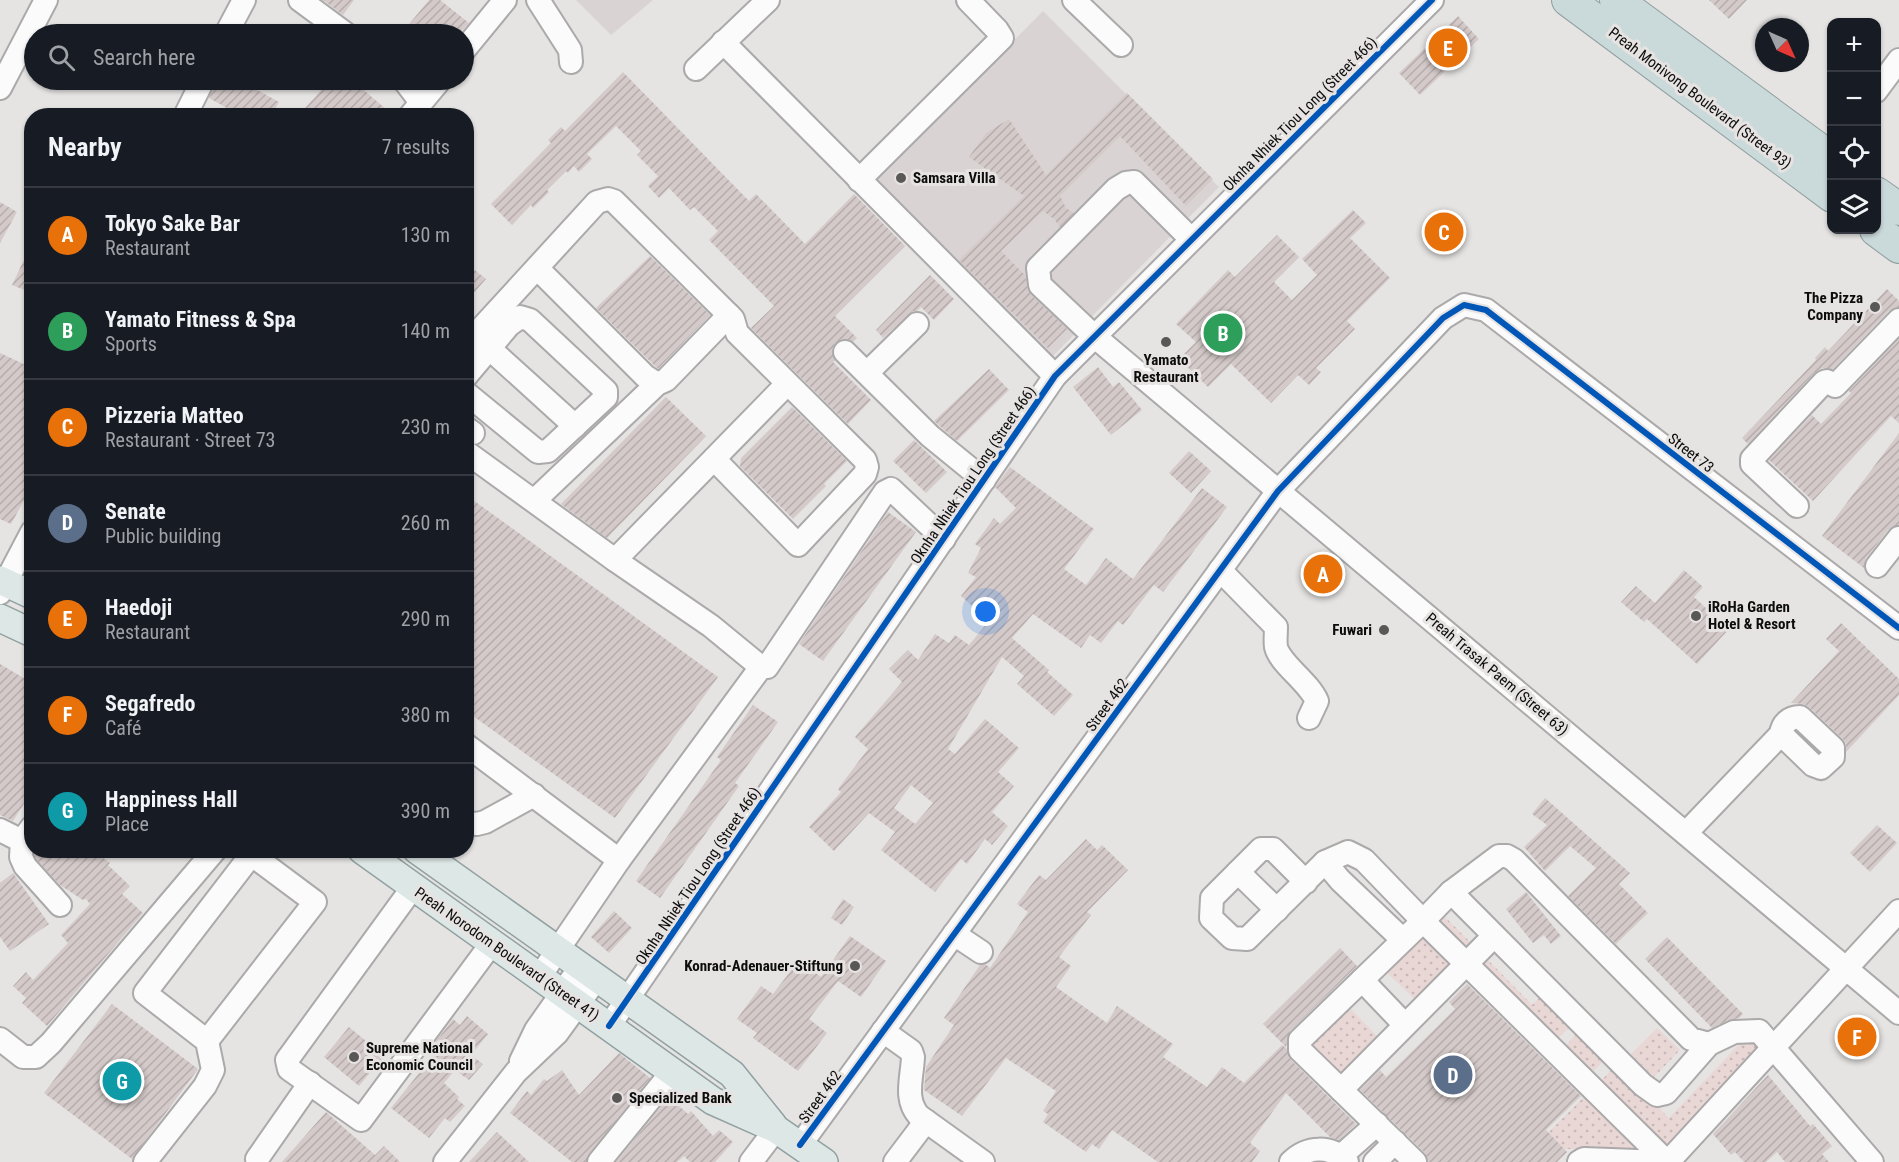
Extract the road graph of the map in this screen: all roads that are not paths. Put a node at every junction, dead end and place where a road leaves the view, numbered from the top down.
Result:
1 (46, 0) edge
2 (244, 0) edge
3 (300, 0) edge
4 (505, 0) edge
5 (538, 0) edge
6 (768, 0) edge
7 (968, 0) edge
8 (1074, 0) edge
9 (1432, 0) edge
10 (1568, 0) edge
11 (1616, 0) edge
12 (33, 24) edge
13 (231, 24) edge
14 (332, 24) edge
15 (474, 38) edge
16 (24, 42) edge
17 (723, 42) junction
18 (1121, 45) dead end
19 (1899, 60) edge
20 (571, 62) dead end
21 (696, 69) dead end
22 (1881, 84) edge
23 (0, 88) edge
24 (198, 90) edge
25 (408, 90) edge
26 (431, 90) edge
27 (188, 108) edge
28 (415, 108) edge
29 (1827, 154) edge
30 (859, 180) junction
31 (1827, 192) edge
32 (1881, 204) edge
33 (1891, 227) edge
34 (1191, 239) junction
35 (537, 268) junction
36 (1464, 305) joint
37 (729, 315) junction
38 (1899, 320) edge
39 (917, 324) dead end
40 (474, 336) edge
41 (1094, 336) junction
42 (489, 348) junction
43 (845, 352) dead end
44 (474, 366) edge
45 (867, 373) junction
46 (1055, 376) junction
47 (657, 384) junction
48 (787, 384) junction
49 (474, 400) edge
50 (575, 426) junction
51 (474, 443) edge
52 (714, 459) junction
53 (867, 467) junction
54 (984, 480) junction
55 (891, 489) junction
56 (1278, 491) junction
57 (535, 500) junction
58 (1797, 506) dead end
59 (944, 538) junction
60 (1899, 538) edge
61 (24, 545) edge
62 (615, 560) junction
63 (1877, 566) dead end
64 (1220, 570) junction
65 (2, 585) edge
66 (24, 592) edge
67 (0, 618) edge
68 (1899, 628) edge
69 (24, 629) edge
70 (760, 667) junction
71 (1309, 718) dead end
72 (1780, 734) dead end
73 (474, 751) edge
74 (534, 795) junction
75 (474, 824) edge
76 (0, 830) edge
77 (1686, 833) junction
78 (24, 834) edge
79 (24, 846) edge
80 (208, 858) edge
81 (250, 858) edge
82 (260, 858) edge
83 (373, 858) edge
84 (428, 858) edge
85 (619, 860) junction
86 (1325, 862) junction
87 (1239, 872) junction
88 (1306, 882) junction
89 (413, 887) junction
90 (1451, 892) junction
91 (60, 905) dead end
92 (1277, 910) junction
93 (1899, 911) edge
94 (1423, 921) junction
95 (954, 934) junction
96 (1494, 936) junction
97 (1403, 940) junction
98 (492, 943) junction
99 (558, 950) junction
100 (981, 952) dead end
101 (1467, 964) junction
102 (1847, 968) junction
103 (589, 972) junction
104 (540, 976) junction
105 (1362, 980) junction
106 (570, 998) junction
107 (627, 999) junction
108 (1899, 1013) edge
109 (1581, 1023) junction
110 (1405, 1025) junction
111 (609, 1026) junction
112 (883, 1031) junction
113 (0, 1039) edge
114 (207, 1041) junction
115 (1709, 1044) junction
116 (1774, 1048) junction
117 (1554, 1051) junction
118 (1617, 1059) junction
119 (672, 1072) junction
120 (310, 1083) junction
121 (1591, 1086) junction
122 (1341, 1089) junction
123 (926, 1120) junction
124 (1377, 1125) junction
125 (776, 1129) junction
126 (1395, 1142) junction
127 (800, 1145) junction
128 (1344, 1159) edge
129 (257, 1160) dead end
130 (145, 1162) edge
131 (445, 1162) edge
132 (599, 1162) edge
133 (751, 1162) edge
134 (824, 1162) edge
135 (895, 1162) edge
136 (983, 1162) edge
137 (1291, 1162) edge
138 (1375, 1162) edge
139 (1415, 1162) edge
140 (1579, 1162) edge
141 (1666, 1162) edge
142 (1870, 1162) edge

1 - 12 street
2 - 13 street
3 - 14 street
4 - 15 street
5 - 20 street
6 - 17 street
7 - 30 street
8 - 18 street
9 - 34 street, Oknha Nhiek Tiou Long (Street 466)
10 - 31 highway, Preah Monivong Boulevard (Street 93)
11 - 29 highway, Preah Monivong Boulevard (Street 93)
16 - 23 street
17 - 21 street
17 - 30 street
19 - 22 street
24 - 27 street
25 - 28 street
26 - 28 street
30 - 46 street
32 - 33 highway
34 - 41 street, Oknha Nhiek Tiou Long (Street 466)
34 - 41 street, Preah Trasak Paem (Street 63)
35 - 37 street
35 - 40 street
35 - 47 street
36 - 56 street, Street 462
36 - 68 street, Street 73
37 - 47 street
37 - 48 street
38 - 58 street
39 - 45 street
41 - 46 street, Oknha Nhiek Tiou Long (Street 466)
41 - 56 street, Preah Trasak Paem (Street 63)
42 - 44 street
42 - 50 street
42 - 50 street
43 - 45 street
45 - 54 street
46 - 54 street, Oknha Nhiek Tiou Long (Street 466)
47 - 57 street
48 - 52 street
48 - 53 street
49 - 50 street
51 - 57 street
52 - 53 street
52 - 62 street
53 - 55 street
54 - 59 street, Oknha Nhiek Tiou Long (Street 466)
55 - 59 street
55 - 70 street
56 - 64 street, Street 462
56 - 77 street, Preah Trasak Paem (Street 63)
57 - 62 street
59 - 107 street, Oknha Nhiek Tiou Long (Street 466)
60 - 63 street
61 - 65 street
62 - 70 street
64 - 71 street
64 - 95 street, Street 462
65 - 66 main road
67 - 69 main road
70 - 85 street
72 - 77 street
73 - 74 street
74 - 75 street
74 - 85 street
76 - 78 street
77 - 102 street, Preah Trasak Paem (Street 63)
79 - 91 street
80 - 113 street
81 - 114 street
82 - 114 street
83 - 89 main road, Preah Norodom Boulevard (Street 41)
84 - 99 main road, Preah Norodom Boulevard (Street 41)
85 - 99 street
86 - 88 street
86 - 94 street
86 - 97 street
87 - 88 street
87 - 92 street
87 - 92 street
88 - 92 street
89 - 98 main road, Preah Norodom Boulevard (Street 41)
89 - 120 street
90 - 94 street
90 - 96 street
90 - 115 street
93 - 102 street
94 - 97 street
94 - 101 street
95 - 100 street
95 - 112 street, Street 462
96 - 101 street
96 - 109 street
97 - 105 street
98 - 104 main road, Preah Norodom Boulevard (Street 41)
98 - 120 street
99 - 103 main road, Preah Norodom Boulevard (Street 41)
99 - 104 street
101 - 110 street
101 - 117 street
102 - 108 street, Preah Trasak Paem (Street 63)
102 - 116 street
103 - 106 street
103 - 107 main road, Preah Norodom Boulevard (Street 41)
104 - 106 main road, Preah Norodom Boulevard (Street 41)
105 - 110 street
105 - 122 street
106 - 111 main road, Preah Norodom Boulevard (Street 41)
106 - 131 street
107 - 111 street, Oknha Nhiek Tiou Long (Street 466)
107 - 125 main road, Preah Norodom Boulevard (Street 41)
109 - 117 street
109 - 118 street
110 - 122 street
111 - 119 main road, Preah Norodom Boulevard (Street 41)
112 - 123 street
112 - 127 street, Street 462
114 - 130 street
115 - 116 street
115 - 118 street
116 - 141 street
116 - 142 street
117 - 121 street
118 - 121 street
119 - 125 main road, Preah Norodom Boulevard (Street 41)
119 - 132 street
120 - 129 street
121 - 141 street
122 - 124 street
123 - 135 street
123 - 136 street
124 - 126 street
124 - 128 street
125 - 127 main road, Preah Norodom Boulevard (Street 41)
125 - 133 street
126 - 138 street
126 - 139 street
127 - 134 main road, Preah Norodom Boulevard (Street 41)
128 - 137 street
140 - 141 street

